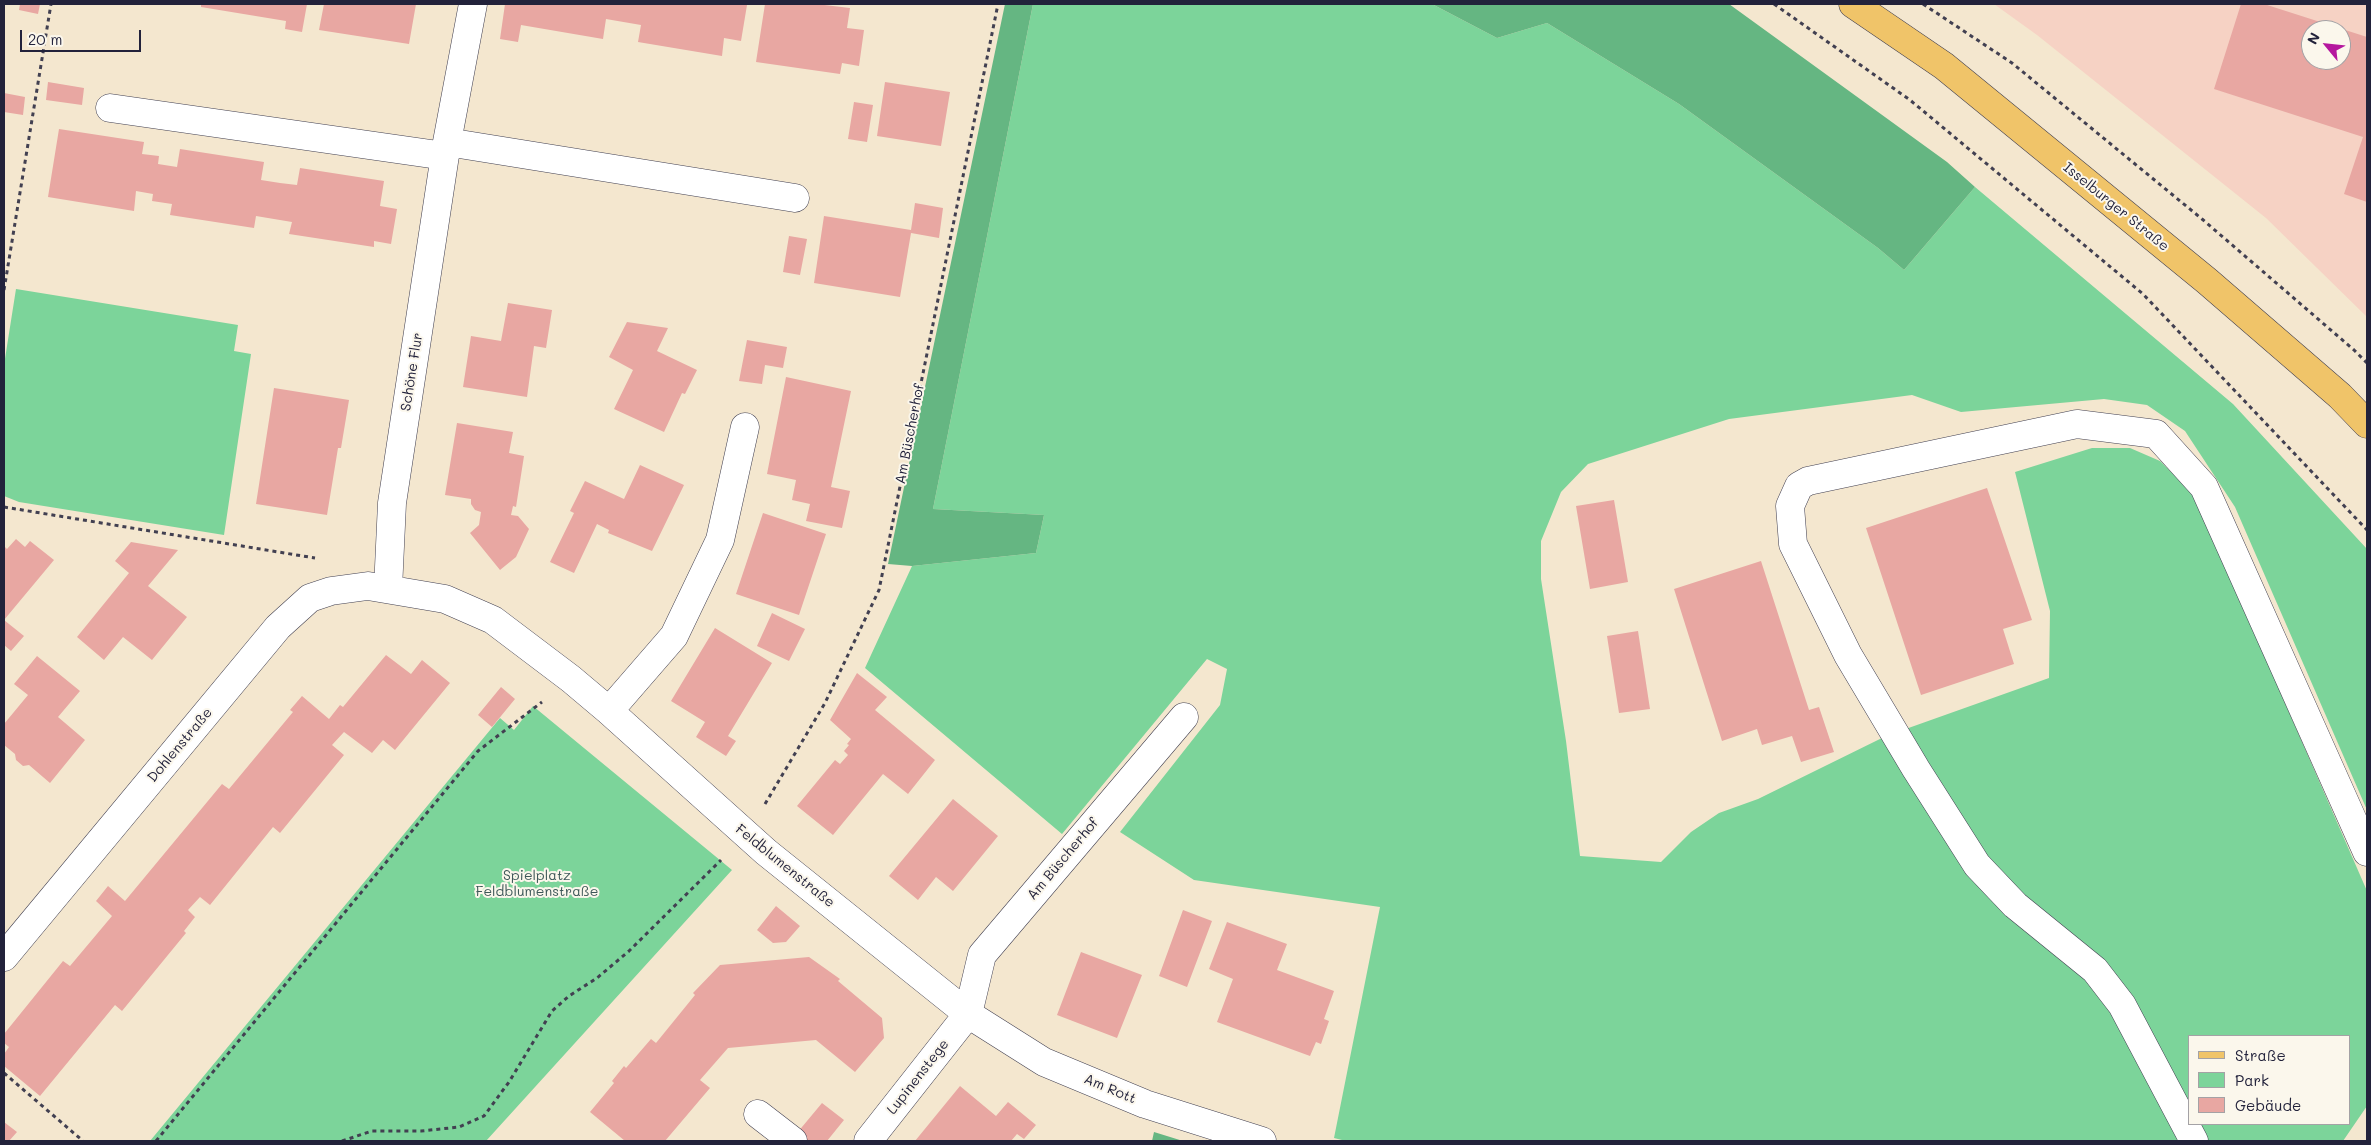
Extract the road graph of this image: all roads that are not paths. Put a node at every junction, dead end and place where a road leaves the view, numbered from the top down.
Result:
1 (472, 4) edge
2 (1853, 4) edge
3 (110, 108) dead end
4 (446, 149) junction
5 (795, 198) dead end
6 (2367, 424) edge
7 (745, 427) dead end
8 (388, 589) junction
9 (609, 711) junction
10 (1184, 717) dead end
11 (2367, 852) edge
12 (4, 958) edge
13 (968, 1014) junction
14 (758, 1114) dead end
15 (793, 1141) edge
16 (868, 1141) edge
17 (1262, 1141) edge
18 (2194, 1141) edge

1 - 4 street, Schöne Flur
2 - 6 main road, Isselburger Straße
3 - 4 street
4 - 5 street
4 - 8 street, Schöne Flur
7 - 9 street
8 - 9 street, Feldblumenstraße
8 - 12 street, Dohlenstraße
9 - 13 street, Feldblumenstraße
10 - 13 street, Am Büscherhof
11 - 18 street
13 - 16 street, Lupinenstege
13 - 17 street, Am Rott
14 - 15 street

